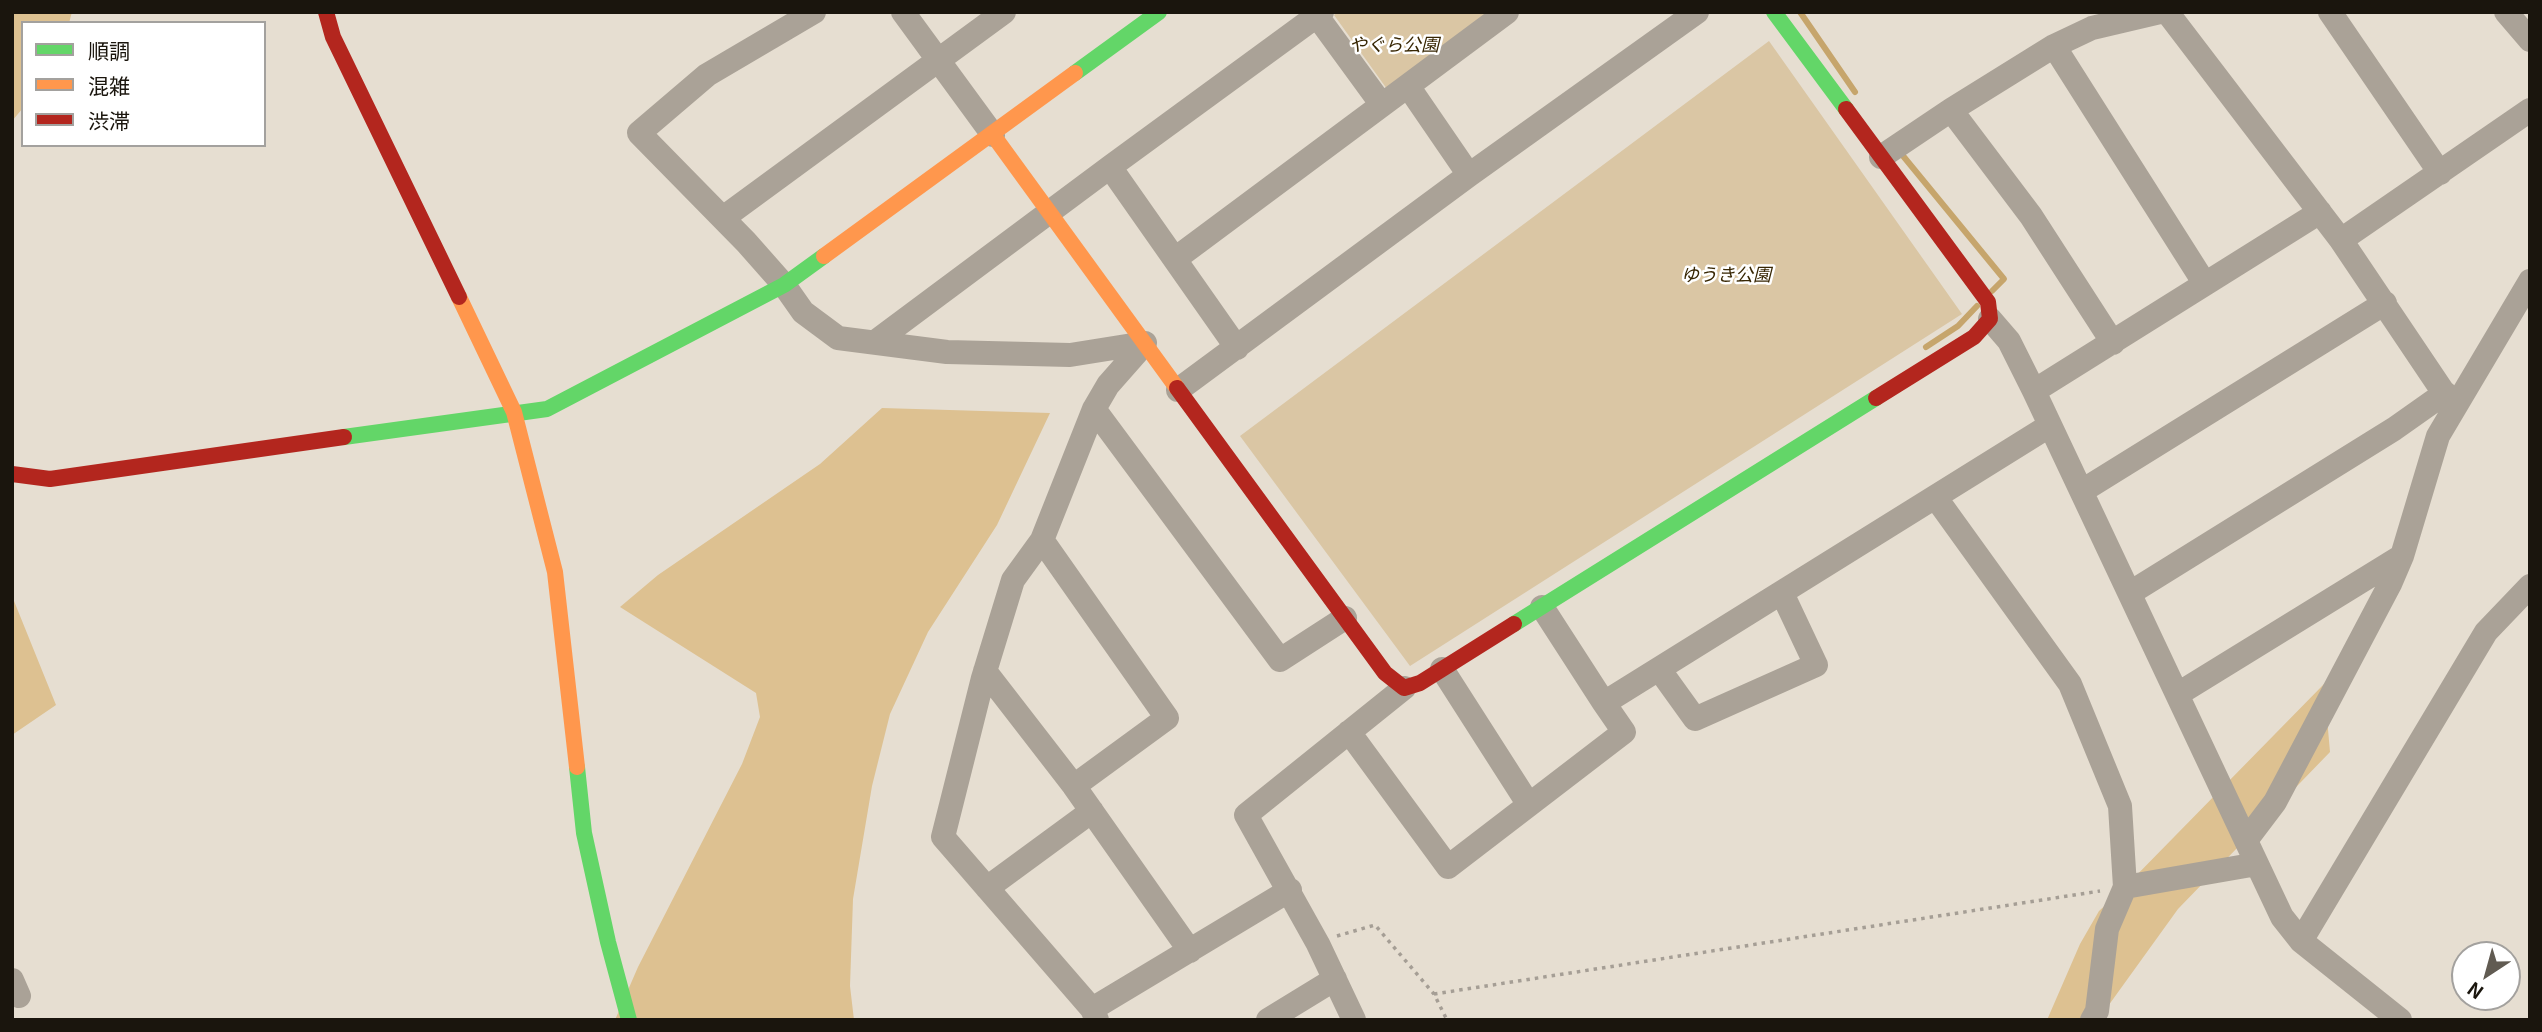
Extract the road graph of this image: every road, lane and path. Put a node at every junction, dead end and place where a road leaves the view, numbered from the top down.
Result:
1 (326, 12) edge
2 (814, 12) edge
3 (903, 12) edge
4 (1003, 12) edge
5 (1159, 12) edge
6 (1507, 12) edge
7 (1774, 12) edge
8 (2160, 12) edge
9 (2167, 12) edge
10 (2330, 12) edge
11 (2507, 12) edge
12 (1320, 14) edge
13 (1684, 16) edge
14 (2530, 40) edge
15 (2054, 46) junction
16 (937, 60) junction
17 (1408, 86) junction
18 (1382, 105) junction
19 (1951, 110) junction
20 (2530, 110) edge
21 (993, 135) junction
22 (1881, 157) junction
23 (1110, 167) junction
24 (2440, 173) junction
25 (1469, 175) junction
26 (1050, 211) junction
27 (2320, 212) junction
28 (723, 218) junction
29 (2342, 240) junction
30 (1175, 259) junction
31 (2530, 281) edge
32 (2205, 284) junction
33 (784, 285) junction
34 (2385, 303) junction
35 (1990, 319) junction
36 (875, 342) junction
37 (1145, 343) junction
38 (2113, 343) junction
39 (1237, 348) junction
40 (1178, 390) junction
41 (2034, 391) junction
42 (2449, 400) junction
43 (1094, 409) junction
44 (514, 412) junction
45 (2049, 426) junction
46 (12, 474) edge
47 (2082, 491) junction
48 (1936, 498) junction
49 (1042, 540) junction
50 (2402, 556) junction
51 (2530, 586) edge
52 (1782, 593) junction
53 (2130, 593) junction
54 (1542, 607) junction
55 (1345, 618) junction
56 (1442, 669) junction
57 (1659, 669) junction
58 (985, 671) junction
59 (1404, 688) junction
60 (2178, 694) junction
61 (1604, 703) junction
62 (1349, 732) junction
63 (1074, 786) junction
64 (1529, 805) junction
65 (1092, 811) junction
66 (2247, 839) junction
67 (2257, 864) junction
68 (2125, 887) junction
69 (987, 888) junction
70 (1290, 890) junction
71 (2301, 941) junction
72 (1318, 944) junction
73 (1190, 951) junction
74 (1335, 979) junction
75 (1434, 994) junction
76 (1094, 1014) edge
77 (629, 1020) edge
78 (1268, 1020) edge
79 (1354, 1020) edge
80 (1447, 1020) edge
81 (2092, 1020) edge
82 (2400, 1020) edge

1 - 44 street
2 - 28 street
3 - 16 street
4 - 16 street
5 - 21 street
6 - 17 street
7 - 22 street
8 - 15 street
9 - 27 street
10 - 24 street
11 - 14 street
12 - 18 street
12 - 23 street
13 - 25 street
15 - 19 street
15 - 32 street
16 - 21 street
16 - 28 street
17 - 18 street
17 - 25 street
18 - 30 street
19 - 22 street
19 - 38 street
20 - 24 street
21 - 26 street
21 - 33 street
22 - 35 street
23 - 26 street
23 - 30 street
24 - 29 street
25 - 39 street
26 - 36 street
26 - 37 street
27 - 29 street
27 - 32 street
28 - 33 street
29 - 34 street
30 - 39 street
31 - 42 street
32 - 38 street
33 - 36 street
33 - 44 street
34 - 42 street
34 - 47 street
35 - 41 street
35 - 54 street
36 - 37 street
37 - 40 street
37 - 43 street
38 - 41 street
39 - 40 street
40 - 55 street
41 - 45 street
42 - 50 street
42 - 53 street
43 - 49 street
43 - 55 street
44 - 46 street
44 - 77 street
45 - 47 street
45 - 48 street
47 - 53 street
48 - 52 street
48 - 68 street
49 - 58 street
49 - 63 street
50 - 60 street
50 - 66 street
51 - 71 street
52 - 57 street
52 - 57 street
53 - 60 street
54 - 56 street
54 - 61 street
55 - 59 street
56 - 59 street
56 - 64 street
57 - 61 street
58 - 63 street
58 - 69 street
59 - 62 street
60 - 66 street
61 - 64 street
62 - 64 street
62 - 70 street
63 - 65 street
65 - 69 street
65 - 73 street
66 - 67 street
67 - 68 street
67 - 71 street
68 - 75 path
68 - 81 street
69 - 76 street
70 - 72 street
70 - 73 street
71 - 82 street
72 - 74 street
72 - 75 path
73 - 76 street
74 - 78 street
74 - 79 street
75 - 80 path

